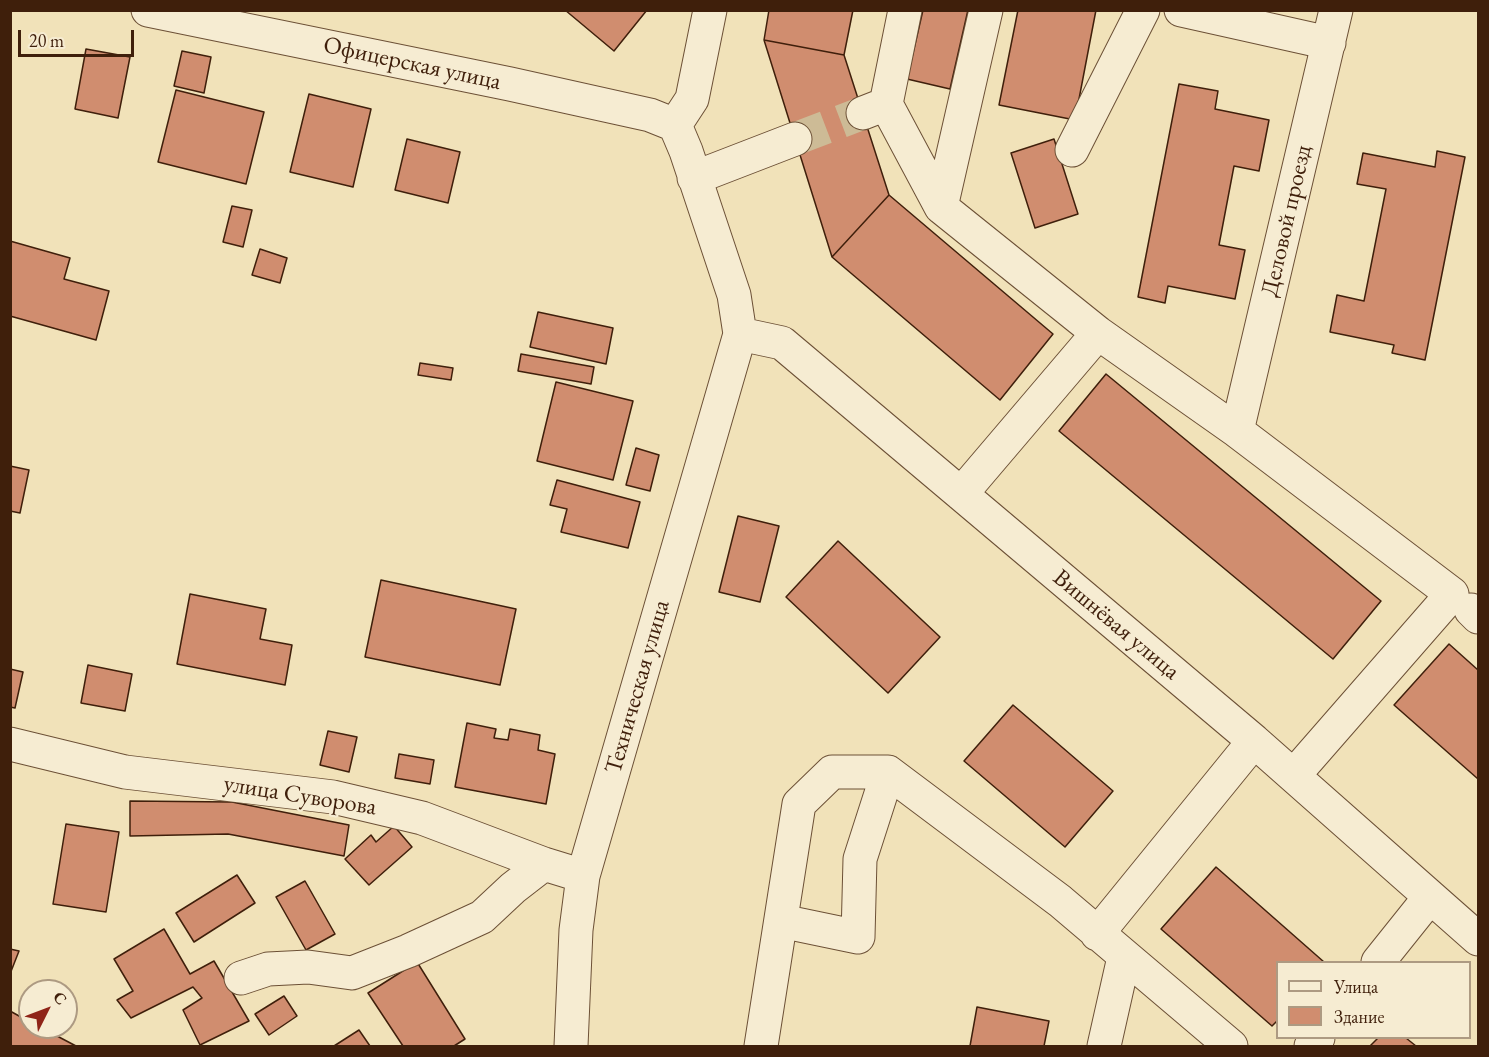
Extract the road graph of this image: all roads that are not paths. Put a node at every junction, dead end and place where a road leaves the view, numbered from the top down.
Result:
1 (148, 10) edge
2 (710, 10) edge
3 (905, 10) edge
4 (986, 10) edge
5 (1143, 10) edge
6 (1181, 10) edge
7 (1336, 10) edge
8 (1329, 43) junction
9 (675, 125) junction
10 (795, 139) tunnel mouth
11 (1072, 150) dead end
12 (694, 178) junction
13 (941, 207) junction
14 (1098, 333) junction
15 (740, 334) junction
16 (1237, 431) junction
17 (961, 494) junction
18 (1254, 741) junction
19 (10, 744) edge
20 (888, 772) junction
21 (1294, 776) junction
22 (544, 864) junction
23 (583, 876) junction
24 (1430, 897) junction
25 (781, 921) junction
26 (1097, 934) junction
27 (1479, 939) edge
28 (1124, 957) junction
29 (1380, 961) edge
30 (241, 978) dead end
31 (571, 1047) edge
32 (761, 1047) edge
33 (1104, 1047) edge
34 (1231, 1047) edge

1 - 9 street, Офицерская улица
2 - 9 street
3 - 13 street
4 - 13 street
5 - 11 street
6 - 8 street
7 - 8 street, Деловой проезд
8 - 16 street, Деловой проезд
9 - 12 street
10 - 12 street
12 - 15 street
13 - 14 street
14 - 16 street
14 - 17 street
15 - 17 street, Вишнёвая улица
15 - 23 street, Техническая улица
16 - 21 street
17 - 18 street, Вишнёвая улица
18 - 21 street, Вишнёвая улица
18 - 26 street
19 - 22 street, улица Суворова
20 - 25 street
20 - 25 street
20 - 26 street
21 - 24 street, Вишнёвая улица
22 - 23 street, улица Суворова
22 - 30 street
23 - 31 street, Техническая улица
24 - 27 street, Вишнёвая улица
24 - 29 street
25 - 32 street
26 - 28 street
28 - 33 street
28 - 34 street

